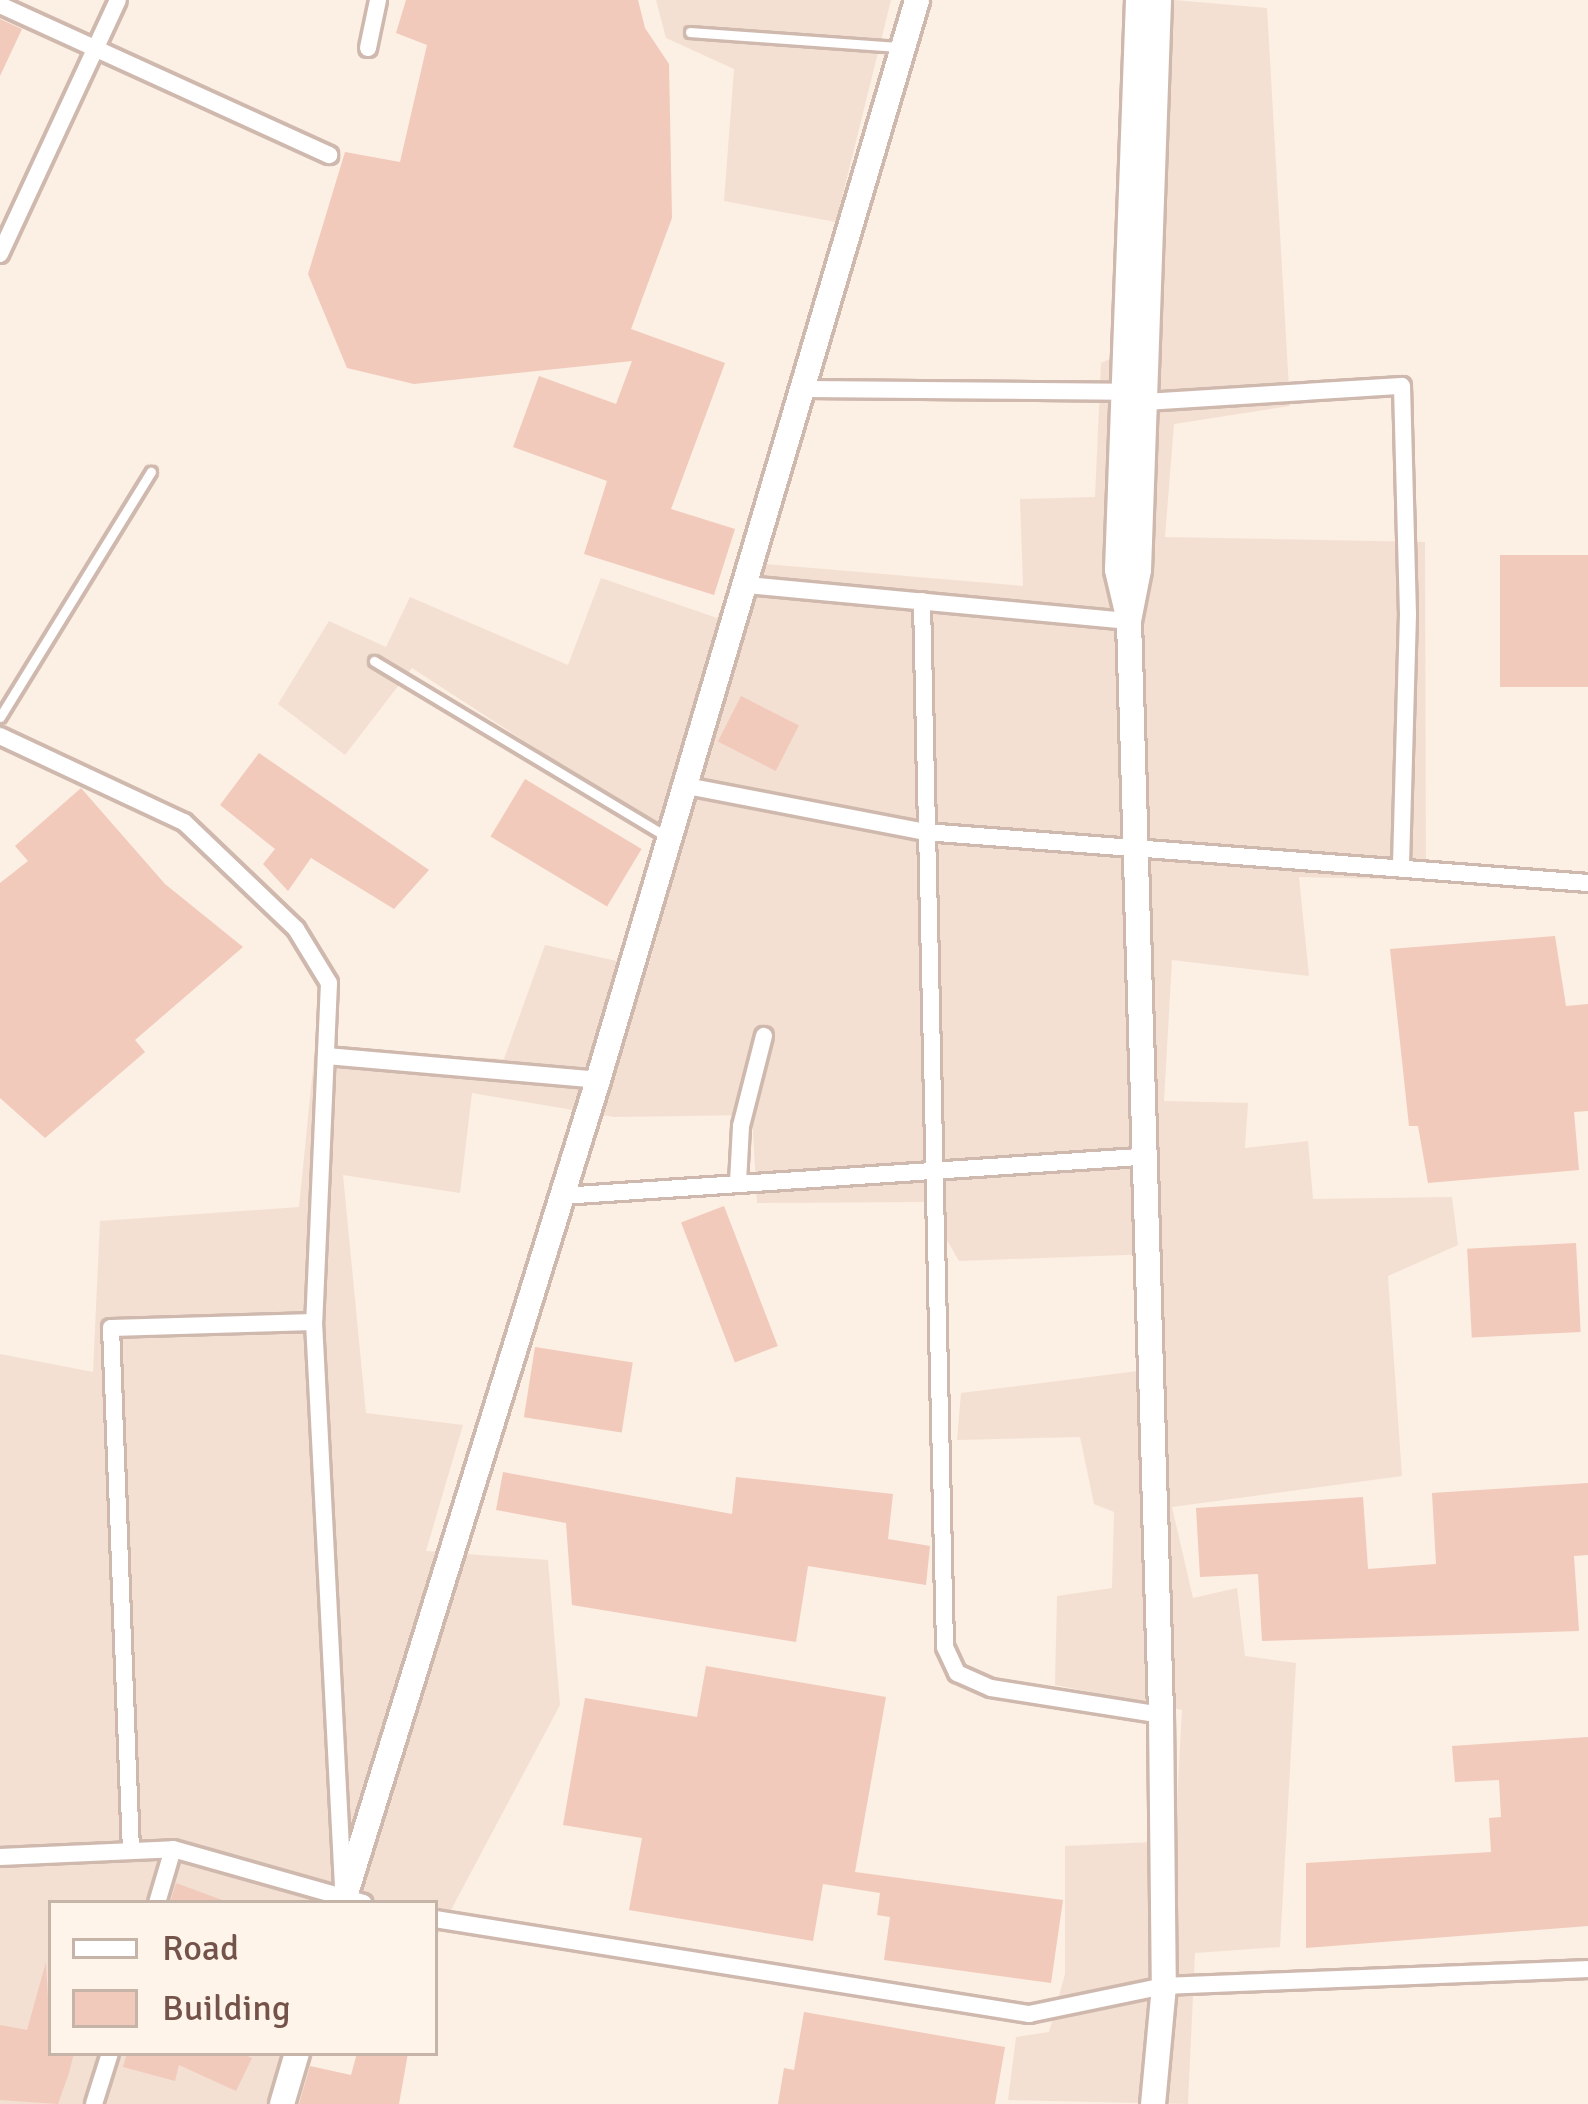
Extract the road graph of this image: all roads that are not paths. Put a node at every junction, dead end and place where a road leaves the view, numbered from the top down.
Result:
1 (118, 0) edge
2 (378, 0) edge
3 (917, 0) edge
4 (1138, 0) edge
5 (1159, 0) edge
6 (0, 5) edge
7 (691, 32) dead end
8 (96, 48) junction
9 (368, 48) dead end
10 (907, 48) junction
11 (329, 155) dead end
12 (7, 222) edge
13 (0, 254) edge
14 (806, 389) junction
15 (1134, 397) junction
16 (151, 472) dead end
17 (747, 585) junction
18 (922, 601) junction
19 (1129, 621) junction
20 (374, 661) dead end
21 (0, 717) edge
22 (0, 736) edge
23 (687, 786) junction
24 (925, 832) junction
25 (670, 839) junction
26 (1132, 842) junction
27 (1401, 866) junction
28 (1588, 883) edge
29 (764, 1036) dead end
30 (326, 1056) junction
31 (598, 1080) junction
32 (1139, 1157) junction
33 (938, 1168) junction
34 (738, 1182) junction
35 (562, 1196) junction
36 (314, 1322) junction
37 (1161, 1715) junction
38 (173, 1849) junction
39 (130, 1851) junction
40 (0, 1857) edge
41 (158, 1900) edge
42 (347, 1900) edge
43 (350, 1900) edge
44 (350, 1900) edge
45 (438, 1919) edge
46 (1588, 1969) edge
47 (1164, 1986) junction
48 (109, 2056) edge
49 (296, 2056) edge
50 (94, 2104) edge
51 (282, 2104) edge
52 (1154, 2104) edge

1 - 8 street
2 - 9 street
3 - 10 street
4 - 15 street
5 - 15 street
6 - 8 street
7 - 10 lane
8 - 11 street
8 - 12 street
10 - 14 street
12 - 13 street
14 - 15 street
14 - 17 street
15 - 19 street
15 - 27 street
16 - 21 lane
17 - 18 street
17 - 23 street
18 - 19 street
18 - 24 street
19 - 26 street
20 - 25 lane
22 - 30 street
23 - 24 street
23 - 25 street
24 - 26 street
24 - 33 street
25 - 31 street
26 - 27 street
26 - 32 street
27 - 28 street
29 - 34 street
30 - 31 street
30 - 36 street
31 - 35 street
32 - 33 street
32 - 37 street
33 - 34 street
33 - 37 street
34 - 35 street
35 - 44 street
36 - 39 street
36 - 43 street
37 - 47 street
38 - 39 street
38 - 41 street
38 - 42 street
39 - 40 street
45 - 47 street
46 - 47 street
47 - 52 street
48 - 50 street
49 - 51 street

